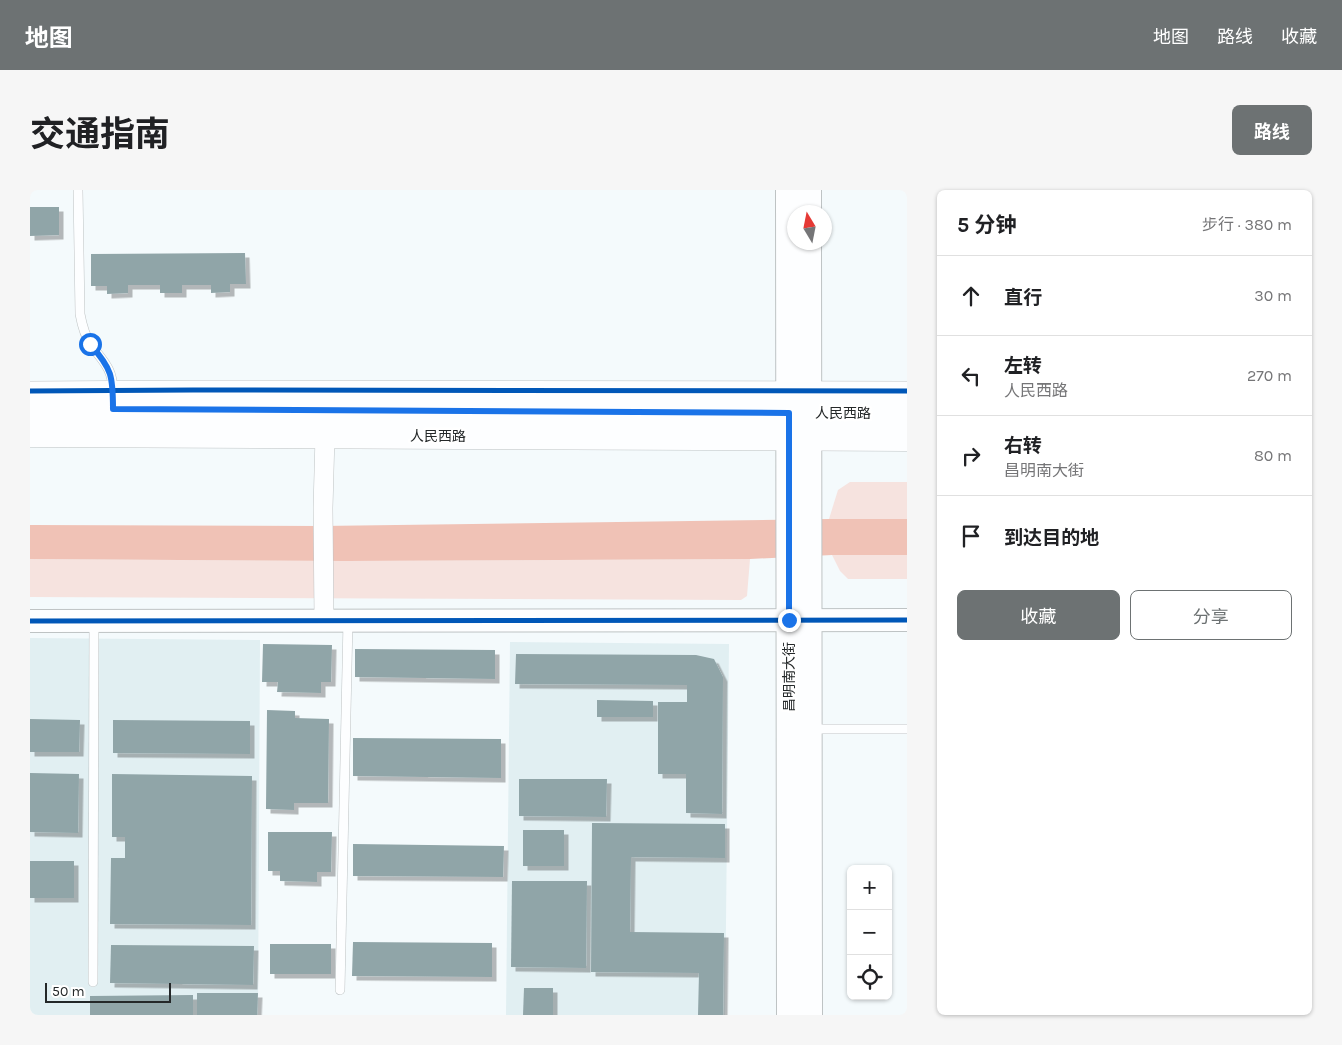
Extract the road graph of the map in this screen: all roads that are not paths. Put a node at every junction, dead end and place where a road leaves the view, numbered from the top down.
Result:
1 (78, 190) edge
2 (789, 190) edge
3 (808, 190) edge
4 (808, 205) edge
5 (808, 250) edge
6 (30, 391) edge
7 (907, 391) edge
8 (113, 400) junction
9 (30, 409) edge
10 (799, 413) junction
11 (907, 413) edge
12 (30, 433) edge
13 (325, 436) junction
14 (907, 437) edge
15 (324, 620) junction
16 (799, 620) junction
17 (907, 620) edge
18 (30, 621) edge
19 (94, 621) junction
20 (348, 621) junction
21 (907, 729) edge
22 (809, 730) junction
23 (93, 982) dead end
24 (340, 990) dead end
25 (790, 1015) edge
26 (809, 1015) edge

1 - 8 lane
2 - 10 main road, 昌明南大街
3 - 4 main road
5 - 10 main road, 昌明南大街
6 - 8 street
7 - 10 street
8 - 9 main road, 人民西路
8 - 10 main road, 人民西路
10 - 11 main road, 人民西路
10 - 13 main road, 人民西路
10 - 14 main road, 人民西路
10 - 16 main road, 昌明南大街
12 - 13 main road, 人民西路
13 - 15 street
15 - 19 street
15 - 20 street
16 - 17 street
16 - 20 street
16 - 22 main road, 昌明南大街
16 - 25 main road, 昌明南大街
18 - 19 street
19 - 23 lane
20 - 24 lane
21 - 22 lane
22 - 26 main road, 昌明南大街

